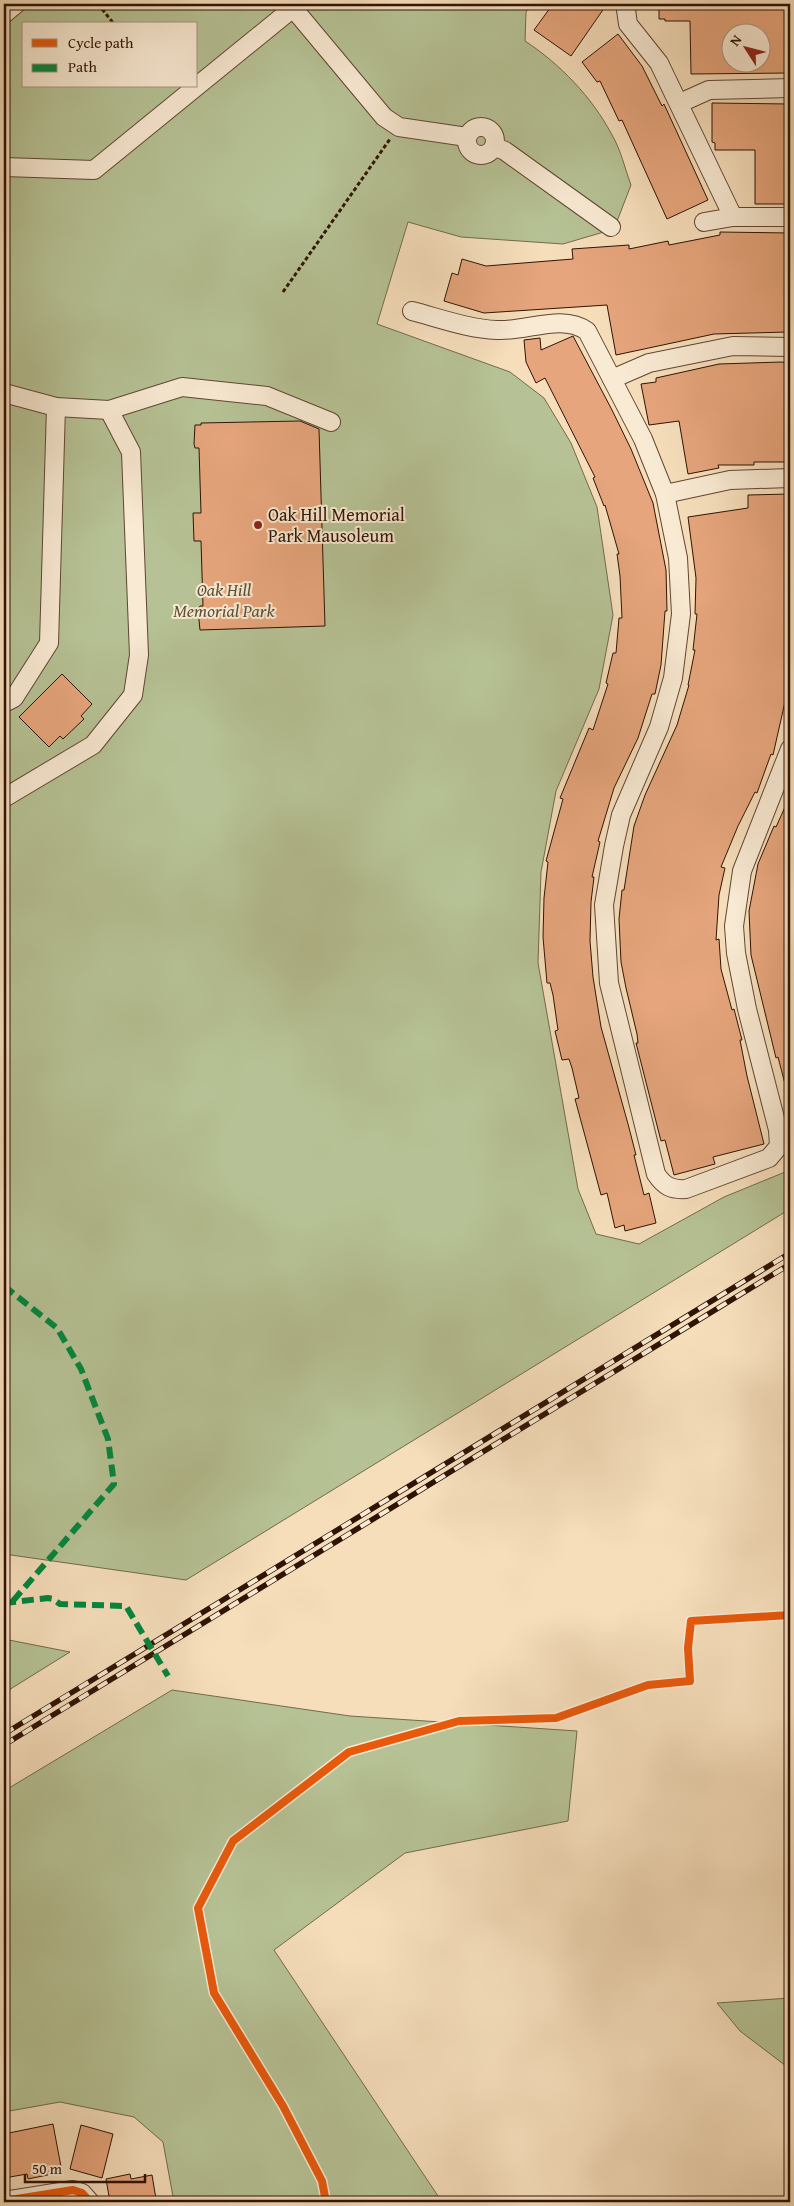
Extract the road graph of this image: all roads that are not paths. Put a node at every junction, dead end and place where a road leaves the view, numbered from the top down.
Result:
1 (16, 4) edge
2 (628, 4) edge
3 (295, 6) edge
4 (4, 14) edge
5 (198, 85) edge
6 (194, 88) edge
7 (790, 88) edge
8 (680, 104) junction
9 (4, 168) edge
10 (734, 217) junction
11 (790, 217) edge
12 (704, 222) dead end
13 (610, 227) dead end
14 (412, 310) dead end
15 (790, 347) edge
16 (612, 379) junction
17 (4, 393) edge
18 (56, 407) junction
19 (109, 410) junction
20 (331, 422) dead end
21 (790, 478) edge
22 (666, 494) junction
23 (4, 703) edge
24 (790, 749) edge
25 (4, 798) edge
26 (4, 2201) edge
27 (90, 2202) edge

1 - 4 street
2 - 8 street
3 - 5 street
3 - 13 street
6 - 9 street
7 - 8 street
8 - 10 street
10 - 11 street
10 - 12 street
14 - 16 street
15 - 16 street
16 - 22 street
17 - 18 street
18 - 19 street
18 - 23 street
19 - 20 street
19 - 25 street
21 - 22 street
22 - 24 street
26 - 27 street

